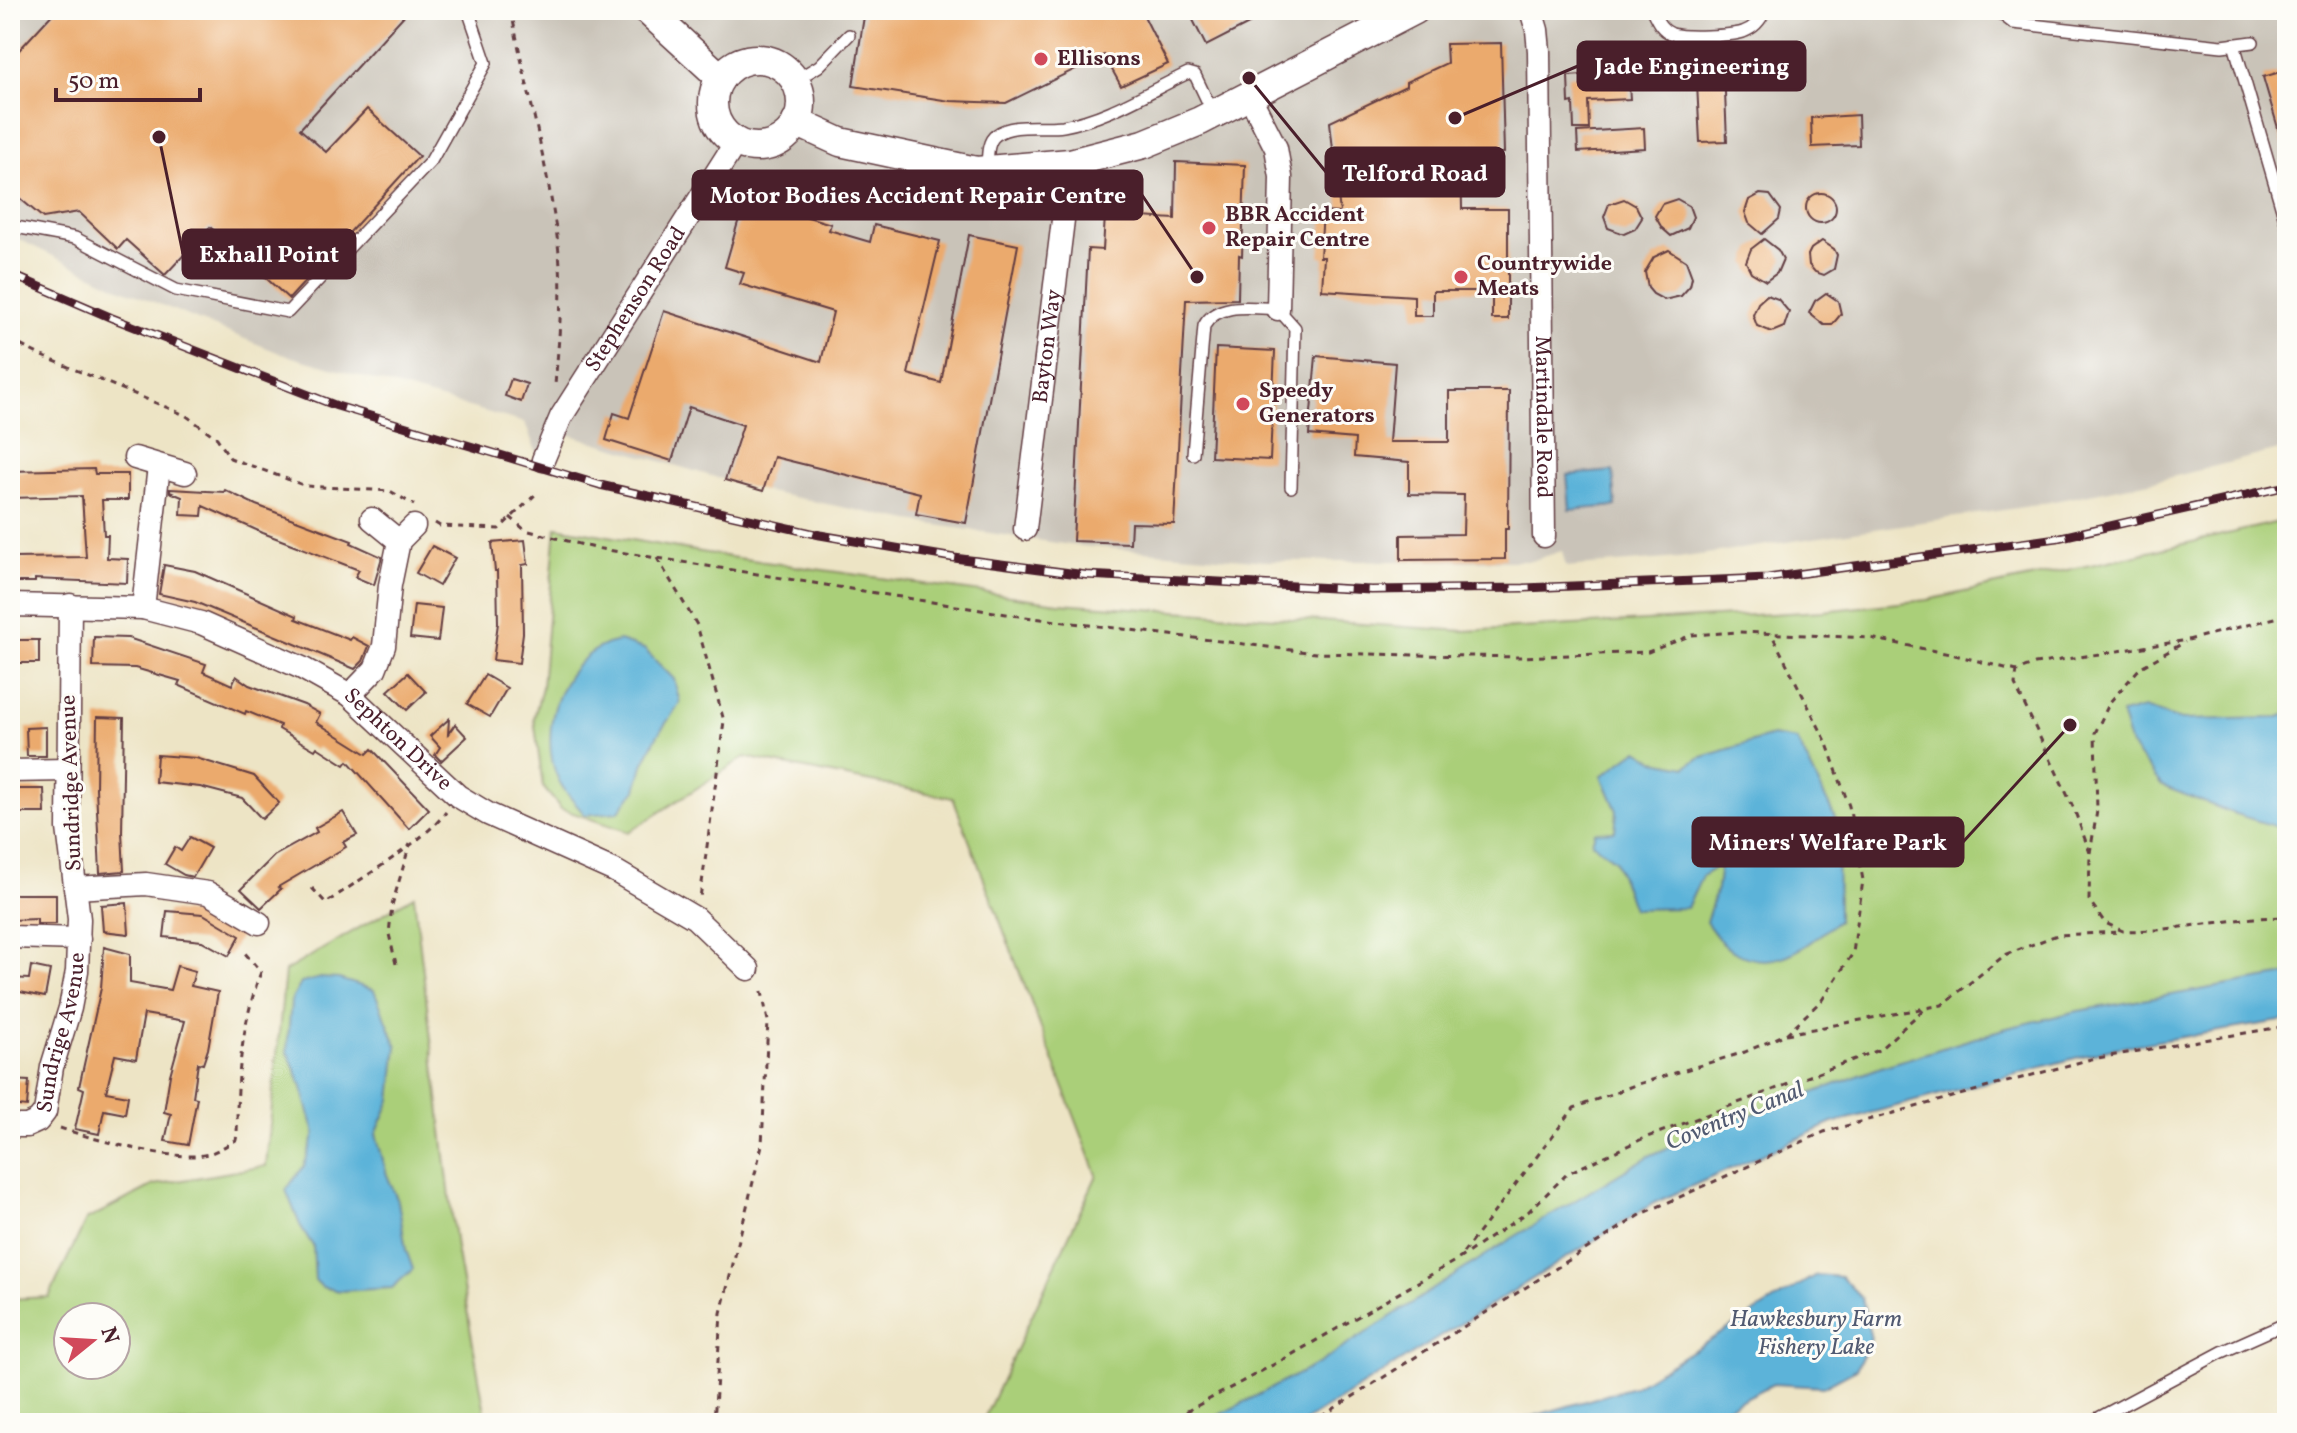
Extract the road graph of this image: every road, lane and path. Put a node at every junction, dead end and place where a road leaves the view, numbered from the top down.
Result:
1 (468, 10) edge
2 (511, 10) edge
3 (647, 10) edge
4 (1415, 10) edge
5 (1531, 10) edge
6 (1652, 10) edge
7 (1765, 10) edge
8 (1996, 10) edge
9 (1379, 18) edge
10 (849, 35) dead end
11 (2253, 42) dead end
12 (2234, 44) junction
13 (721, 78) junction
14 (794, 81) junction
15 (1249, 95) junction
16 (1213, 114) junction
17 (796, 122) junction
18 (736, 142) junction
19 (1070, 163) junction
20 (987, 171) junction
21 (10, 226) edge
22 (2287, 226) edge
23 (1278, 309) junction
24 (10, 340) edge
25 (561, 417) junction
26 (1193, 454) dead end
27 (135, 458) dead end
28 (543, 460) dead end
29 (159, 466) junction
30 (185, 473) dead end
31 (1291, 487) dead end
32 (536, 494) dead end
33 (510, 517) junction
34 (372, 519) dead end
35 (414, 522) junction
36 (1025, 529) dead end
37 (1544, 536) dead end
38 (657, 558) junction
39 (10, 605) edge
40 (70, 605) junction
41 (143, 608) junction
42 (2287, 615) edge
43 (1771, 633) junction
44 (2188, 640) junction
45 (2017, 671) junction
46 (350, 695) junction
47 (67, 770) junction
48 (10, 771) edge
49 (458, 796) junction
50 (410, 844) junction
51 (2090, 853) junction
52 (75, 888) junction
53 (312, 888) dead end
54 (699, 903) dead end
55 (2287, 917) edge
56 (259, 923) dead end
57 (2123, 931) junction
58 (10, 937) edge
59 (79, 939) junction
60 (244, 952) dead end
61 (396, 964) dead end
62 (753, 973) joint
63 (1924, 1009) junction
64 (2287, 1026) edge
65 (1786, 1034) junction
66 (38, 1121) junction
67 (10, 1126) edge
68 (1460, 1258) junction
69 (2287, 1323) edge
70 (714, 1423) edge
71 (1165, 1423) edge
72 (1311, 1423) edge
73 (2089, 1423) edge

1 - 21 lane
2 - 25 path
3 - 13 street
4 - 9 street
5 - 37 street, Martindale Road
6 - 7 lane
8 - 12 lane
9 - 15 street
10 - 14 lane
11 - 12 lane
12 - 22 lane
13 - 14 street
13 - 18 street
14 - 17 street
15 - 16 street
15 - 23 street
16 - 19 street
16 - 20 lane
17 - 18 street
17 - 20 street
18 - 25 street, Stephenson Road
19 - 20 street
19 - 36 street, Bayton Way
23 - 26 lane
23 - 31 lane
24 - 35 path
25 - 28 street, Stephenson Road
27 - 29 street
29 - 30 street
29 - 41 street
32 - 33 path
33 - 35 path
33 - 38 path
34 - 35 street
35 - 46 street
38 - 43 path
38 - 54 path
39 - 40 street, Sephton Drive
40 - 41 street, Sephton Drive
40 - 47 street, Sundridge Avenue
41 - 46 street, Sephton Drive
42 - 44 path
43 - 45 path
43 - 65 path
44 - 45 path
44 - 51 path
45 - 51 path
46 - 49 street, Sephton Drive
47 - 48 street
47 - 52 street, Sundridge Avenue
49 - 50 path
49 - 62 street, Sephton Drive
50 - 53 path
50 - 61 path
51 - 57 path
52 - 56 street
52 - 59 street, Sundridge Avenue
55 - 57 path
57 - 63 path
58 - 59 street
59 - 66 street, Sundrige Avenue
60 - 66 path
62 - 70 path
63 - 65 path
63 - 68 path
64 - 72 path
65 - 68 path
66 - 67 street
68 - 71 path
69 - 73 lane

